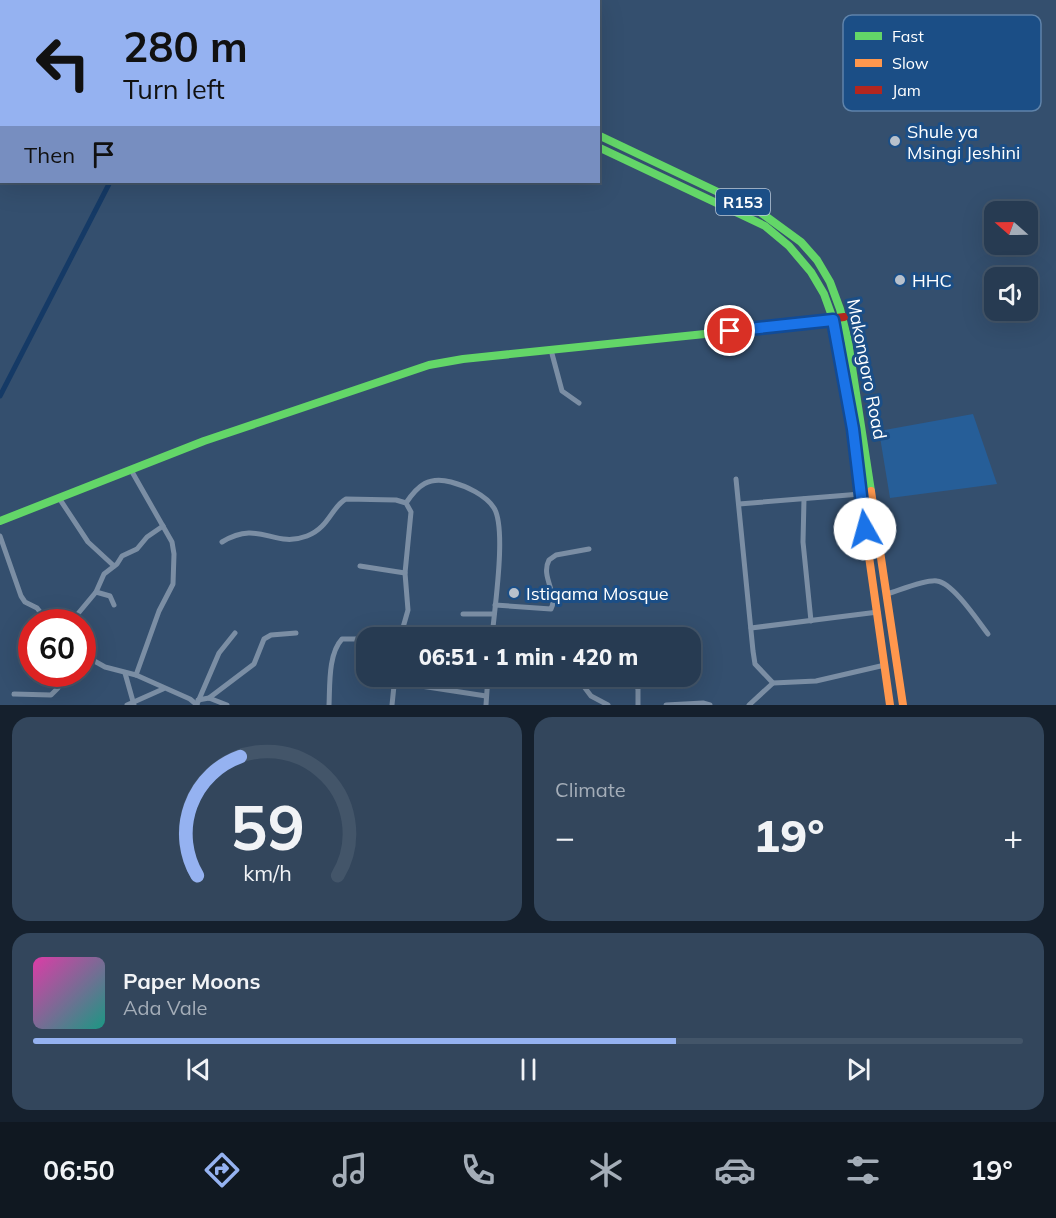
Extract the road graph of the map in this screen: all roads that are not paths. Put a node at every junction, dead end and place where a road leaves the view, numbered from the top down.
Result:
1 (600, 136) edge
2 (600, 148) edge
3 (844, 317) junction
4 (833, 320) junction
5 (551, 350) junction
6 (579, 403) dead end
7 (131, 470) junction
8 (736, 479) dead end
9 (861, 494) junction
10 (59, 498) junction
11 (804, 499) junction
12 (406, 503) junction
13 (739, 504) junction
14 (0, 521) edge
15 (163, 526) junction
16 (0, 536) edge
17 (222, 542) dead end
18 (589, 549) dead end
19 (114, 566) junction
20 (360, 566) dead end
21 (405, 573) junction
22 (96, 592) junction
23 (887, 594) junction
24 (114, 605) dead end
25 (495, 605) junction
26 (38, 609) edge
27 (82, 609) edge
28 (878, 612) junction
29 (463, 614) dead end
30 (494, 614) junction
31 (811, 621) junction
32 (403, 627) edge
33 (493, 627) edge
34 (751, 628) junction
35 (235, 633) dead end
36 (296, 633) dead end
37 (988, 634) dead end
38 (356, 639) edge
39 (96, 662) edge
40 (885, 665) junction
41 (125, 673) junction
42 (136, 675) junction
43 (773, 683) junction
44 (58, 687) edge
45 (394, 687) edge
46 (438, 687) edge
47 (487, 687) edge
48 (584, 687) edge
49 (637, 687) edge
50 (163, 688) junction
51 (14, 694) dead end
52 (486, 696) junction
53 (209, 698) junction
54 (197, 703) edge
55 (131, 704) edge
56 (226, 705) edge
57 (329, 705) edge
58 (392, 705) edge
59 (486, 705) edge
60 (608, 705) edge
61 (638, 705) edge
62 (666, 705) edge
63 (710, 705) edge
64 (749, 705) edge
65 (890, 705) edge
66 (903, 705) edge

1 - 3 main road, Makongoro Road / R153
2 - 4 main road, Makongoro Road / R153
3 - 4 main road
3 - 23 main road, Makongoro Road / R153
4 - 5 main road
4 - 9 main road, Makongoro Road / R153
5 - 6 street
5 - 7 main road
7 - 10 main road
7 - 15 street
8 - 13 street
9 - 11 street
9 - 28 main road, Makongoro Road / R153
10 - 14 main road
10 - 19 street
11 - 13 street
11 - 31 street
12 - 17 street
12 - 21 street
12 - 25 street
13 - 34 street
15 - 19 street
15 - 42 street
16 - 26 street
18 - 25 street
19 - 22 street
20 - 21 street
21 - 32 street
22 - 24 street
22 - 27 street
23 - 37 street
23 - 66 main road, Makongoro Road / R153
25 - 30 street
28 - 31 street
28 - 40 main road, Makongoro Road / R153
29 - 30 street
30 - 33 street
31 - 34 street
34 - 43 street
35 - 54 street
36 - 53 street
38 - 57 street
39 - 41 street
40 - 43 street
40 - 65 main road, Makongoro Road / R153
41 - 42 street
41 - 55 street
42 - 50 street
43 - 64 street
44 - 51 street
45 - 58 street
46 - 52 street
47 - 52 street
48 - 60 street
49 - 61 street
50 - 54 street
50 - 55 street
52 - 59 street
53 - 54 street
53 - 56 street
62 - 63 street

